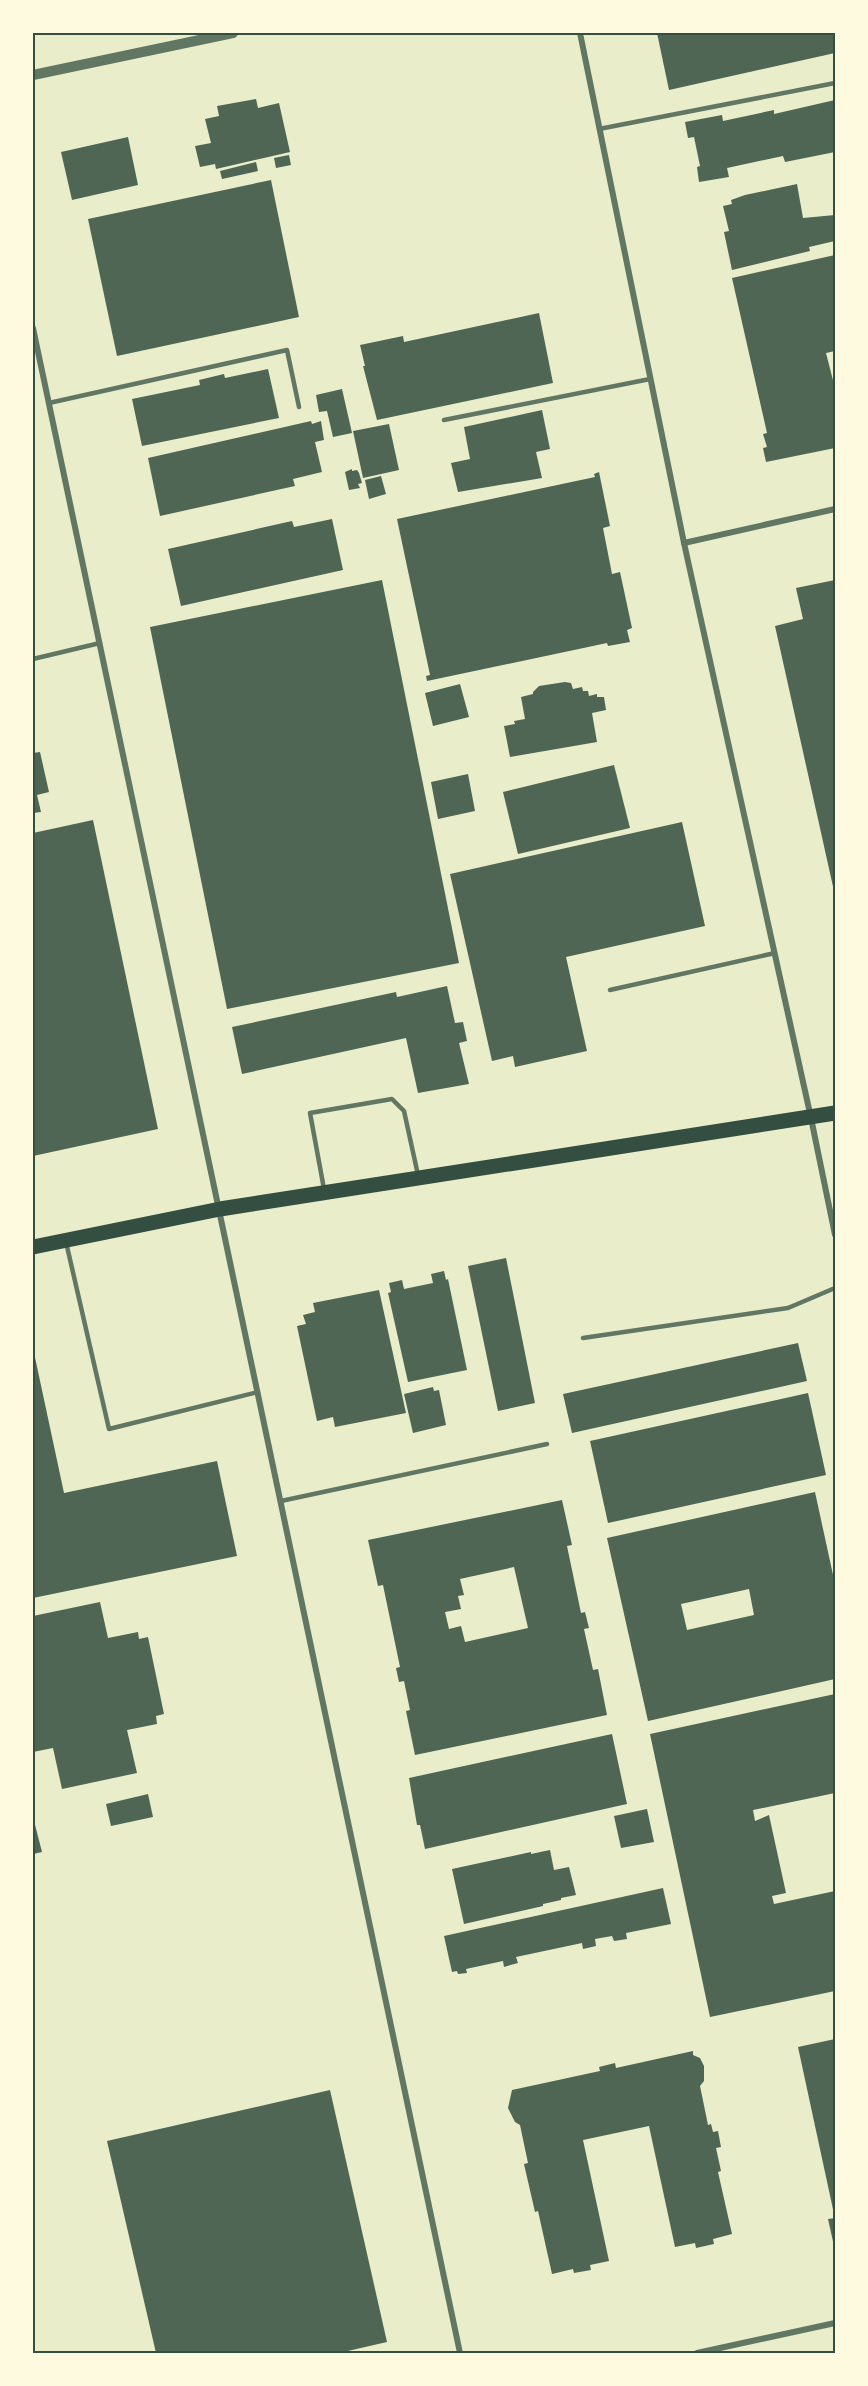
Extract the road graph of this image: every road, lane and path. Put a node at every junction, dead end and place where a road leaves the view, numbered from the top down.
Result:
1 (233, 33) edge
2 (580, 33) edge
3 (33, 75) edge
4 (835, 83) edge
5 (599, 129) junction
6 (33, 328) edge
7 (651, 379) junction
8 (49, 403) junction
9 (299, 407) dead end
10 (444, 420) dead end
11 (835, 509) edge
12 (684, 543) junction
13 (100, 643) junction
14 (33, 659) edge
15 (775, 953) junction
16 (610, 990) dead end
17 (835, 1113) edge
18 (811, 1118) junction
19 (419, 1178) junction
20 (325, 1193) junction
21 (220, 1209) junction
22 (835, 1235) edge
23 (66, 1241) junction
24 (33, 1247) edge
25 (835, 1288) edge
26 (583, 1338) dead end
27 (258, 1392) junction
28 (547, 1444) dead end
29 (281, 1501) junction
30 (835, 2323) edge
31 (460, 2353) edge
32 (697, 2353) edge

1 - 3 street
2 - 5 street
4 - 5 lane
5 - 7 street
6 - 8 street
7 - 10 lane
7 - 12 street
8 - 9 lane
8 - 13 street
11 - 12 street
12 - 15 street
13 - 14 lane
13 - 21 street
15 - 16 lane
15 - 18 street
17 - 18 main road
18 - 19 main road
18 - 22 street
19 - 20 main road
19 - 20 lane
20 - 21 main road
21 - 23 main road
21 - 27 street
23 - 24 main road
23 - 27 lane
25 - 26 lane
27 - 29 street
28 - 29 lane
29 - 31 street
30 - 32 street

